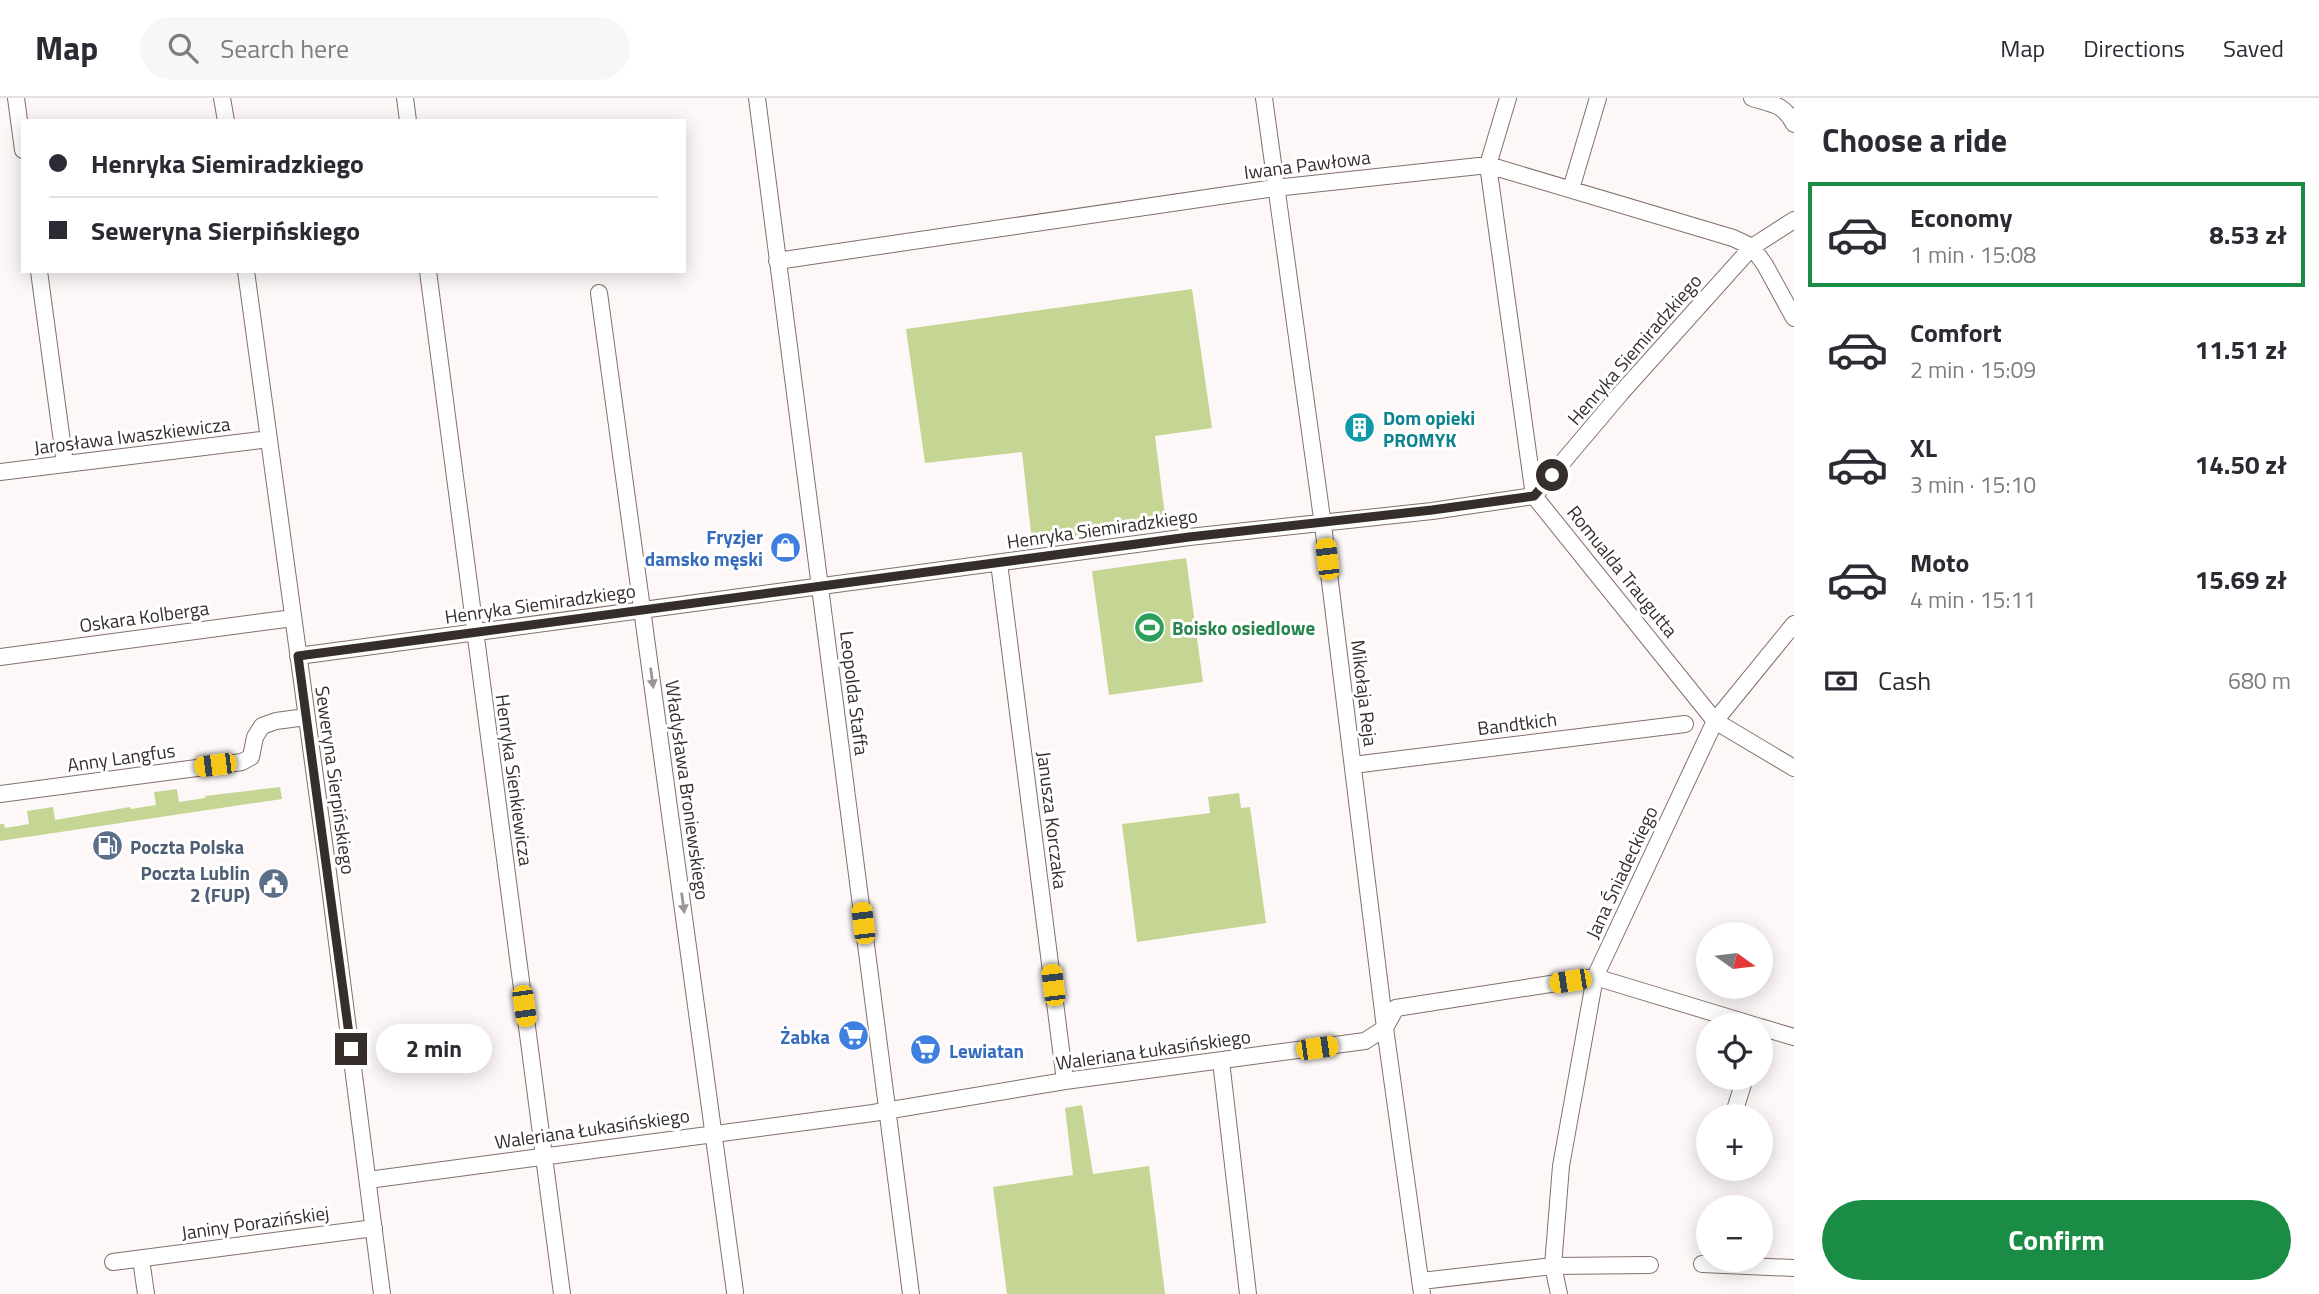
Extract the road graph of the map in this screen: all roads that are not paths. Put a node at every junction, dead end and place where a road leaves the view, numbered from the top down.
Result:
1 (16, 98) edge
2 (222, 98) edge
3 (405, 98) edge
4 (757, 98) edge
5 (1264, 98) edge
6 (1508, 98) edge
7 (1598, 98) edge
8 (1752, 98) edge
9 (226, 119) edge
10 (408, 119) edge
11 (1794, 124) edge
12 (21, 135) edge
13 (1488, 165) junction
14 (1275, 188) junction
15 (1571, 189) junction
16 (1794, 220) edge
17 (1752, 247) junction
18 (776, 261) junction
19 (39, 273) edge
20 (246, 273) edge
21 (428, 273) edge
22 (599, 293) dead end
23 (1794, 318) edge
24 (269, 439) junction
25 (65, 464) junction
26 (0, 472) edge
27 (1534, 496) junction
28 (1322, 523) junction
29 (999, 563) junction
30 (820, 587) junction
31 (643, 610) junction
32 (293, 618) junction
33 (1794, 624) edge
34 (475, 633) junction
35 (298, 656) junction
36 (0, 657) edge
37 (306, 717) junction
38 (1716, 721) junction
39 (1685, 724) dead end
40 (1353, 765) junction
41 (1794, 768) edge
42 (0, 794) edge
43 (1595, 977) junction
44 (1715, 1013) edge
45 (1385, 1028) junction
46 (1773, 1030) edge
47 (1794, 1037) edge
48 (1222, 1061) junction
49 (1065, 1081) junction
50 (887, 1110) junction
51 (714, 1132) junction
52 (544, 1156) junction
53 (368, 1180) junction
54 (374, 1227) junction
55 (141, 1259) junction
56 (113, 1262) dead end
57 (1650, 1265) dead end
58 (1553, 1266) junction
59 (1773, 1267) edge
60 (1794, 1268) edge
61 (1422, 1288) edge
62 (735, 1292) dead end
63 (146, 1294) edge
64 (382, 1294) edge
65 (562, 1294) edge
66 (911, 1294) edge
67 (1248, 1294) edge
68 (1559, 1294) edge

1 - 12 street
2 - 9 street
3 - 10 street
4 - 18 street, Leopolda Staffa
5 - 14 street, Mikołaja Reja
6 - 13 street
7 - 15 street
8 - 11 street
13 - 14 street, Iwana Pawłowa
13 - 15 street, Iwana Pawłowa
13 - 27 street
14 - 18 street, Iwana Pawłowa
14 - 28 street, Mikołaja Reja
15 - 17 street, Iwana Pawłowa
16 - 17 street, Henryka Siemiradzkiego
17 - 23 street
17 - 27 street, Henryka Siemiradzkiego
18 - 30 street, Leopolda Staffa
19 - 25 street
20 - 24 street, Seweryna Sierpińskiego
21 - 34 street, Henryka Sienkiewicza
22 - 31 street, Władysława Broniewskiego
24 - 25 street, Jarosława Iwaszkiewicza
24 - 32 street, Seweryna Sierpińskiego
25 - 26 street, Jarosława Iwaszkiewicza
27 - 28 street, Henryka Siemiradzkiego
27 - 38 street, Romualda Traugutta
28 - 29 street, Henryka Siemiradzkiego
28 - 40 street, Mikołaja Reja
29 - 30 street, Henryka Siemiradzkiego
29 - 49 street, Janusza Korczaka
30 - 31 street, Henryka Siemiradzkiego
30 - 50 street, Leopolda Staffa
31 - 34 street, Henryka Siemiradzkiego
31 -> 51 street, Władysława Broniewskiego
32 - 35 street, Seweryna Sierpińskiego
32 - 36 street, Oskara Kolberga
33 - 38 street, Jana Śniadeckiego
34 - 35 street, Henryka Siemiradzkiego
34 - 52 street, Henryka Sienkiewicza
35 - 37 street, Seweryna Sierpińskiego
37 - 42 street, Anny Langfus
37 - 53 street, Seweryna Sierpińskiego
38 - 41 street, Romualda Traugutta
38 - 43 street, Jana Śniadeckiego
39 - 40 street, Bandtkich
40 - 45 street, Mikołaja Reja
43 - 44 street, Waleriana Łukasińskiego
43 - 45 street, Waleriana Łukasińskiego
43 - 58 street, Jana Śniadeckiego
45 - 48 street, Waleriana Łukasińskiego
45 - 61 street, Mikołaja Reja
46 - 47 street, Waleriana Łukasińskiego
48 - 49 street, Waleriana Łukasińskiego
48 - 67 street
49 - 50 street, Waleriana Łukasińskiego
50 - 51 street, Waleriana Łukasińskiego
50 - 66 street, Leopolda Staffa
51 - 52 street, Waleriana Łukasińskiego
51 - 62 street, Władysława Broniewskiego
52 - 53 street, Waleriana Łukasińskiego
52 - 65 street, Henryka Sienkiewicza
53 - 54 street, Seweryna Sierpińskiego
54 - 55 street, Janiny Porazińskiej
54 - 64 street, Seweryna Sierpińskiego
55 - 56 street, Janiny Porazińskiej
55 - 63 street
57 - 58 street
58 - 61 street
58 - 68 street, Jana Śniadeckiego
59 - 60 street

